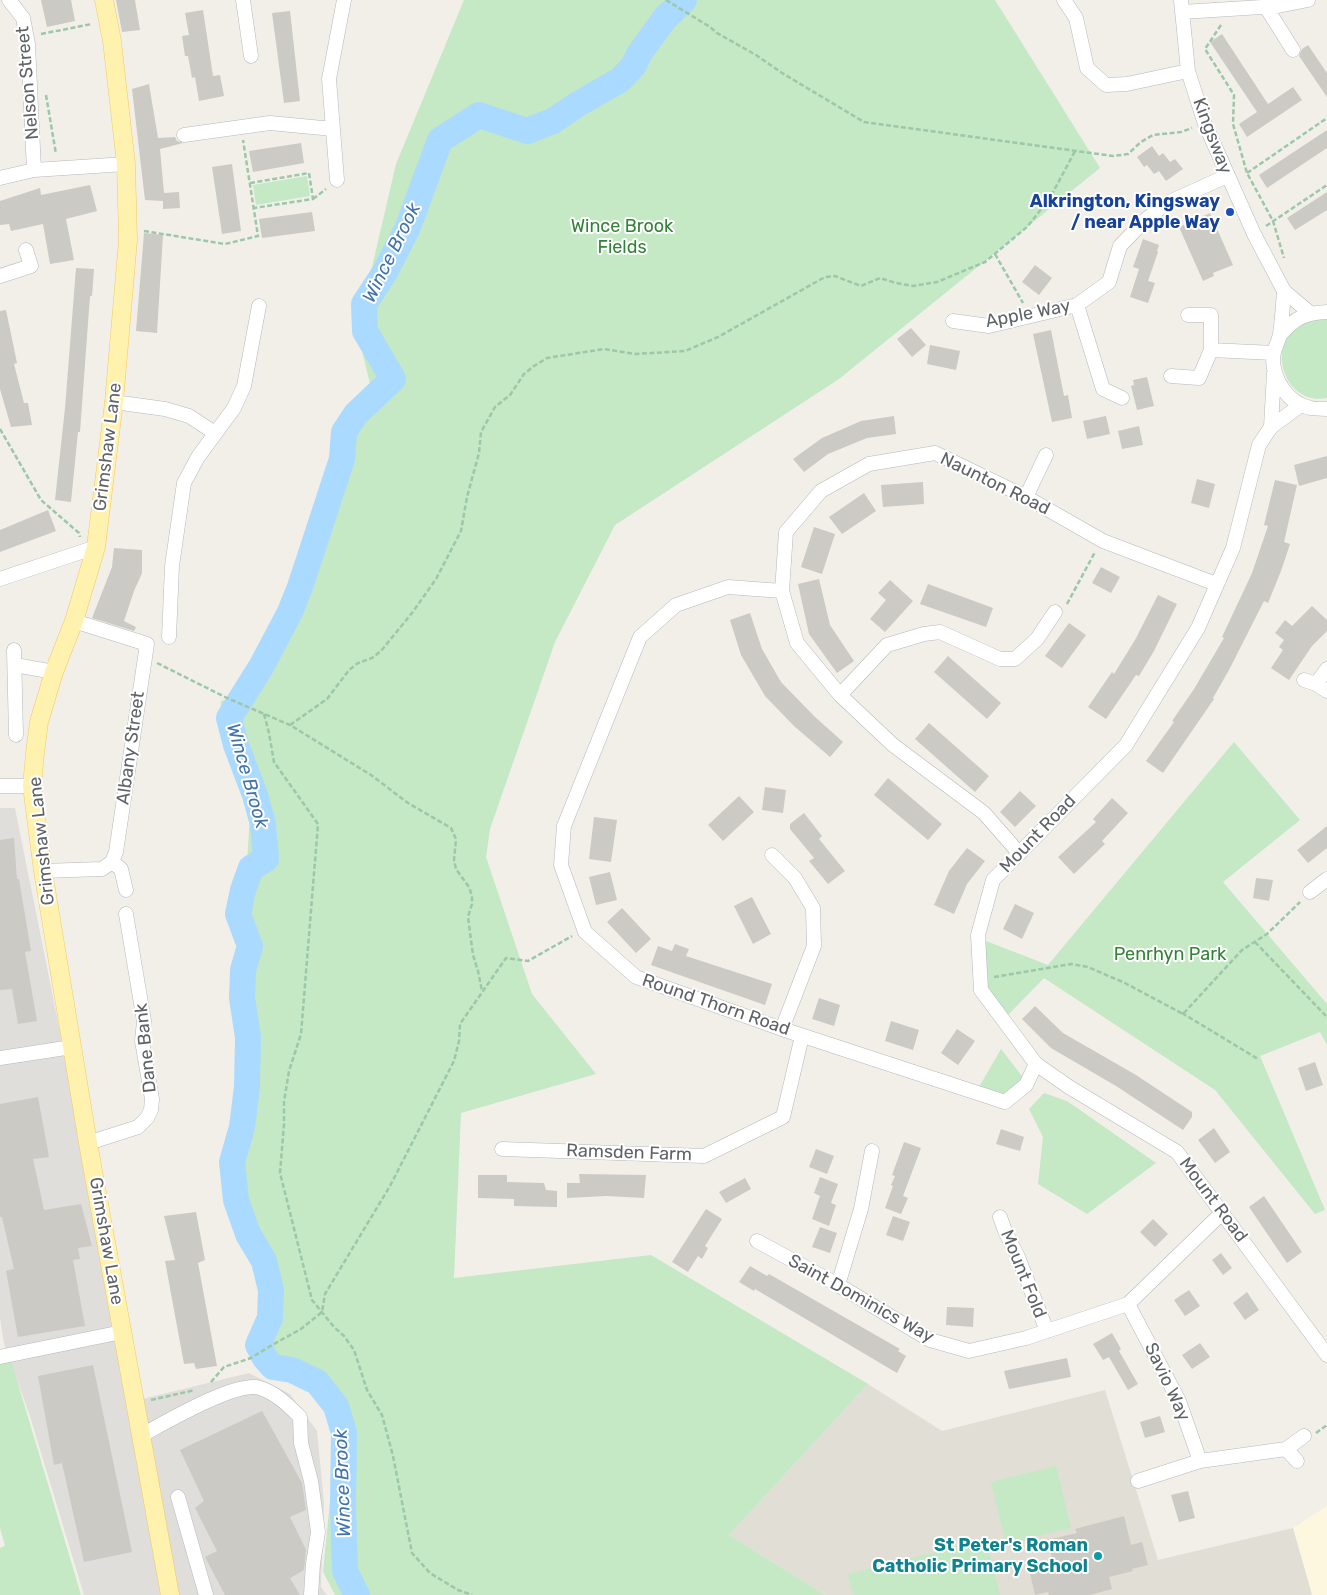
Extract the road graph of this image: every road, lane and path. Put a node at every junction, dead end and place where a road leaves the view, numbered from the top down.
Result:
1 (9, 0) edge
2 (104, 0) edge
3 (243, 0) edge
4 (344, 0) edge
5 (1064, 0) edge
6 (1308, 0) edge
7 (667, 1) edge
8 (1182, 6) edge
9 (1266, 7) junction
10 (1232, 9) junction
11 (108, 20) junction
12 (26, 36) junction
13 (1293, 50) dead end
14 (252, 56) dead end
15 (1188, 71) junction
16 (1327, 118) edge
17 (1205, 124) junction
18 (241, 127) junction
19 (333, 129) junction
20 (184, 135) dead end
21 (1075, 151) junction
22 (126, 164) junction
23 (34, 170) junction
24 (1247, 173) junction
25 (1228, 176) junction
26 (0, 178) edge
27 (338, 180) dead end
28 (250, 183) junction
29 (1327, 185) edge
30 (254, 208) junction
31 (1273, 221) junction
32 (128, 228) junction
33 (1254, 234) junction
34 (26, 250) dead end
35 (995, 254) junction
36 (1286, 264) dead end
37 (0, 276) edge
38 (1284, 291) junction
39 (1077, 305) junction
40 (259, 306) dead end
41 (1327, 312) edge
42 (1310, 313) junction
43 (1188, 315) dead end
44 (1030, 316) junction
45 (953, 321) dead end
46 (1280, 335) junction
47 (1211, 350) junction
48 (1274, 353) junction
49 (1274, 372) junction
50 (1170, 376) dead end
51 (1122, 398) dead end
52 (114, 402) junction
53 (1301, 405) junction
54 (1327, 410) edge
55 (1271, 427) junction
56 (0, 429) edge
57 (215, 433) junction
58 (1046, 455) dead end
59 (1026, 497) junction
60 (1102, 540) junction
61 (90, 549) junction
62 (0, 579) edge
63 (1216, 584) junction
64 (782, 592) junction
65 (1055, 612) joint
66 (74, 620) junction
67 (169, 637) dead end
68 (14, 650) dead end
69 (146, 651) junction
70 (15, 665) junction
71 (1327, 669) edge
72 (54, 672) junction
73 (1315, 685) edge
74 (840, 695) junction
75 (264, 714) junction
76 (290, 725) junction
77 (16, 735) dead end
78 (0, 786) edge
79 (32, 786) junction
80 (1019, 853) junction
81 (772, 855) dead end
82 (114, 857) junction
83 (43, 871) junction
84 (1327, 879) edge
85 (126, 890) dead end
86 (1311, 893) joint
87 (126, 914) dead end
88 (584, 929) junction
89 (1255, 942) junction
90 (980, 979) junction
91 (482, 992) junction
92 (1181, 1013) junction
93 (1327, 1017) edge
94 (782, 1029) junction
95 (802, 1036) junction
96 (72, 1047) junction
97 (0, 1058) edge
98 (1258, 1059) dead end
99 (1036, 1064) junction
100 (88, 1142) junction
101 (502, 1149) dead end
102 (872, 1151) dead end
103 (1223, 1212) junction
104 (1000, 1216) dead end
105 (757, 1241) dead end
106 (838, 1285) junction
107 (1128, 1304) junction
108 (322, 1312) junction
109 (1046, 1331) junction
110 (122, 1332) junction
111 (1327, 1355) edge
112 (0, 1357) edge
113 (205, 1386) dead end
114 (198, 1389) dead end
115 (136, 1402) junction
116 (142, 1435) junction
117 (1304, 1436) dead end
118 (1286, 1449) junction
119 (1200, 1461) junction
120 (1297, 1461) dead end
121 (1138, 1481) dead end
122 (178, 1497) dead end
123 (170, 1595) edge
124 (206, 1595) edge
125 (311, 1595) edge
126 (472, 1595) edge

1 - 12 street, Nelson Street
2 - 11 main road, Grimshaw Lane
3 - 14 street
4 - 19 street
5 - 15 street
6 - 9 street
7 - 21 path
8 - 10 street
8 - 15 street, Kingsway
9 - 10 street
9 - 13 street
10 - 24 path
11 - 12 path
11 - 22 main road, Grimshaw Lane
12 - 23 street, Nelson Street
15 - 17 street, Kingsway
16 - 24 path
17 - 21 path
17 - 25 street, Kingsway
18 - 19 street
18 - 20 street
18 - 28 path
19 - 27 street
21 - 35 path
22 - 23 street
22 - 32 main road, Grimshaw Lane
23 - 26 street
24 - 31 path
25 - 33 street, Kingsway
25 - 39 street, Apple Way
28 - 30 path
28 - 30 path
29 - 31 path
30 - 32 path
31 - 33 path
31 - 36 path
32 - 52 main road, Grimshaw Lane
33 - 38 street, Kingsway
34 - 37 street
35 - 44 path
35 - 76 path
38 - 42 street, Kingsway
38 - 46 street
39 - 44 street, Apple Way
39 - 51 street
40 - 57 street
41 - 42 street
42 - 46 street
43 - 47 street
44 - 45 street, Apple Way
46 - 48 street
47 - 48 street
47 - 50 street
48 - 49 street
49 - 53 street
49 - 55 street, Mount Road
52 - 57 street
52 - 61 main road, Grimshaw Lane
53 - 54 street
53 - 55 street, Mount Road
55 - 63 street, Mount Road
56 - 61 path
57 - 67 street
58 - 59 street
59 - 60 street, Naunton Road
59 - 64 street, Naunton Road
60 - 63 street, Naunton Road
60 - 65 path
61 - 62 street
61 - 66 main road, Grimshaw Lane
63 - 80 street, Mount Road
64 - 74 street, Naunton Road
64 - 88 street, Round Thorn Road
65 - 74 street
66 - 69 street
66 - 72 main road, Grimshaw Lane
68 - 70 street
69 - 75 path
69 - 82 street, Albany Street
70 - 72 street
70 - 77 street
71 - 73 street
72 - 79 main road, Grimshaw Lane
74 - 80 street, Naunton Road
75 - 76 path
75 - 108 path
76 - 91 path
78 - 79 street
79 - 83 main road, Grimshaw Lane
80 - 90 street, Mount Road
81 - 94 street
82 - 83 street
82 - 85 street
83 - 96 main road, Grimshaw Lane
84 - 86 street
86 - 89 path
87 - 100 street, Dane Bank
88 - 91 path
88 - 94 street, Round Thorn Road
89 - 92 path
89 - 93 path
90 - 92 path
90 - 99 street, Mount Road
91 - 108 path
92 - 98 path
94 - 95 street, Round Thorn Road
95 - 99 street, Round Thorn Road
95 - 101 street, Ramsden Farm
96 - 97 street
96 - 100 main road, Grimshaw Lane
99 - 103 street, Mount Road
100 - 110 main road, Grimshaw Lane
102 - 106 street
103 - 107 street, Saint Dominics Way
103 - 111 street, Mount Road
104 - 109 street, Mount Fold
105 - 106 street, Saint Dominics Way
106 - 109 street, Saint Dominics Way
107 - 109 street, Saint Dominics Way
107 - 119 street, Savio Way
108 - 113 path
108 - 126 path
110 - 112 street
110 - 115 main road, Grimshaw Lane
114 - 115 path
115 - 116 main road, Grimshaw Lane
116 - 123 main road, Grimshaw Lane
116 - 125 street
117 - 118 street
118 - 119 street
118 - 120 street
119 - 121 street
122 - 124 street

